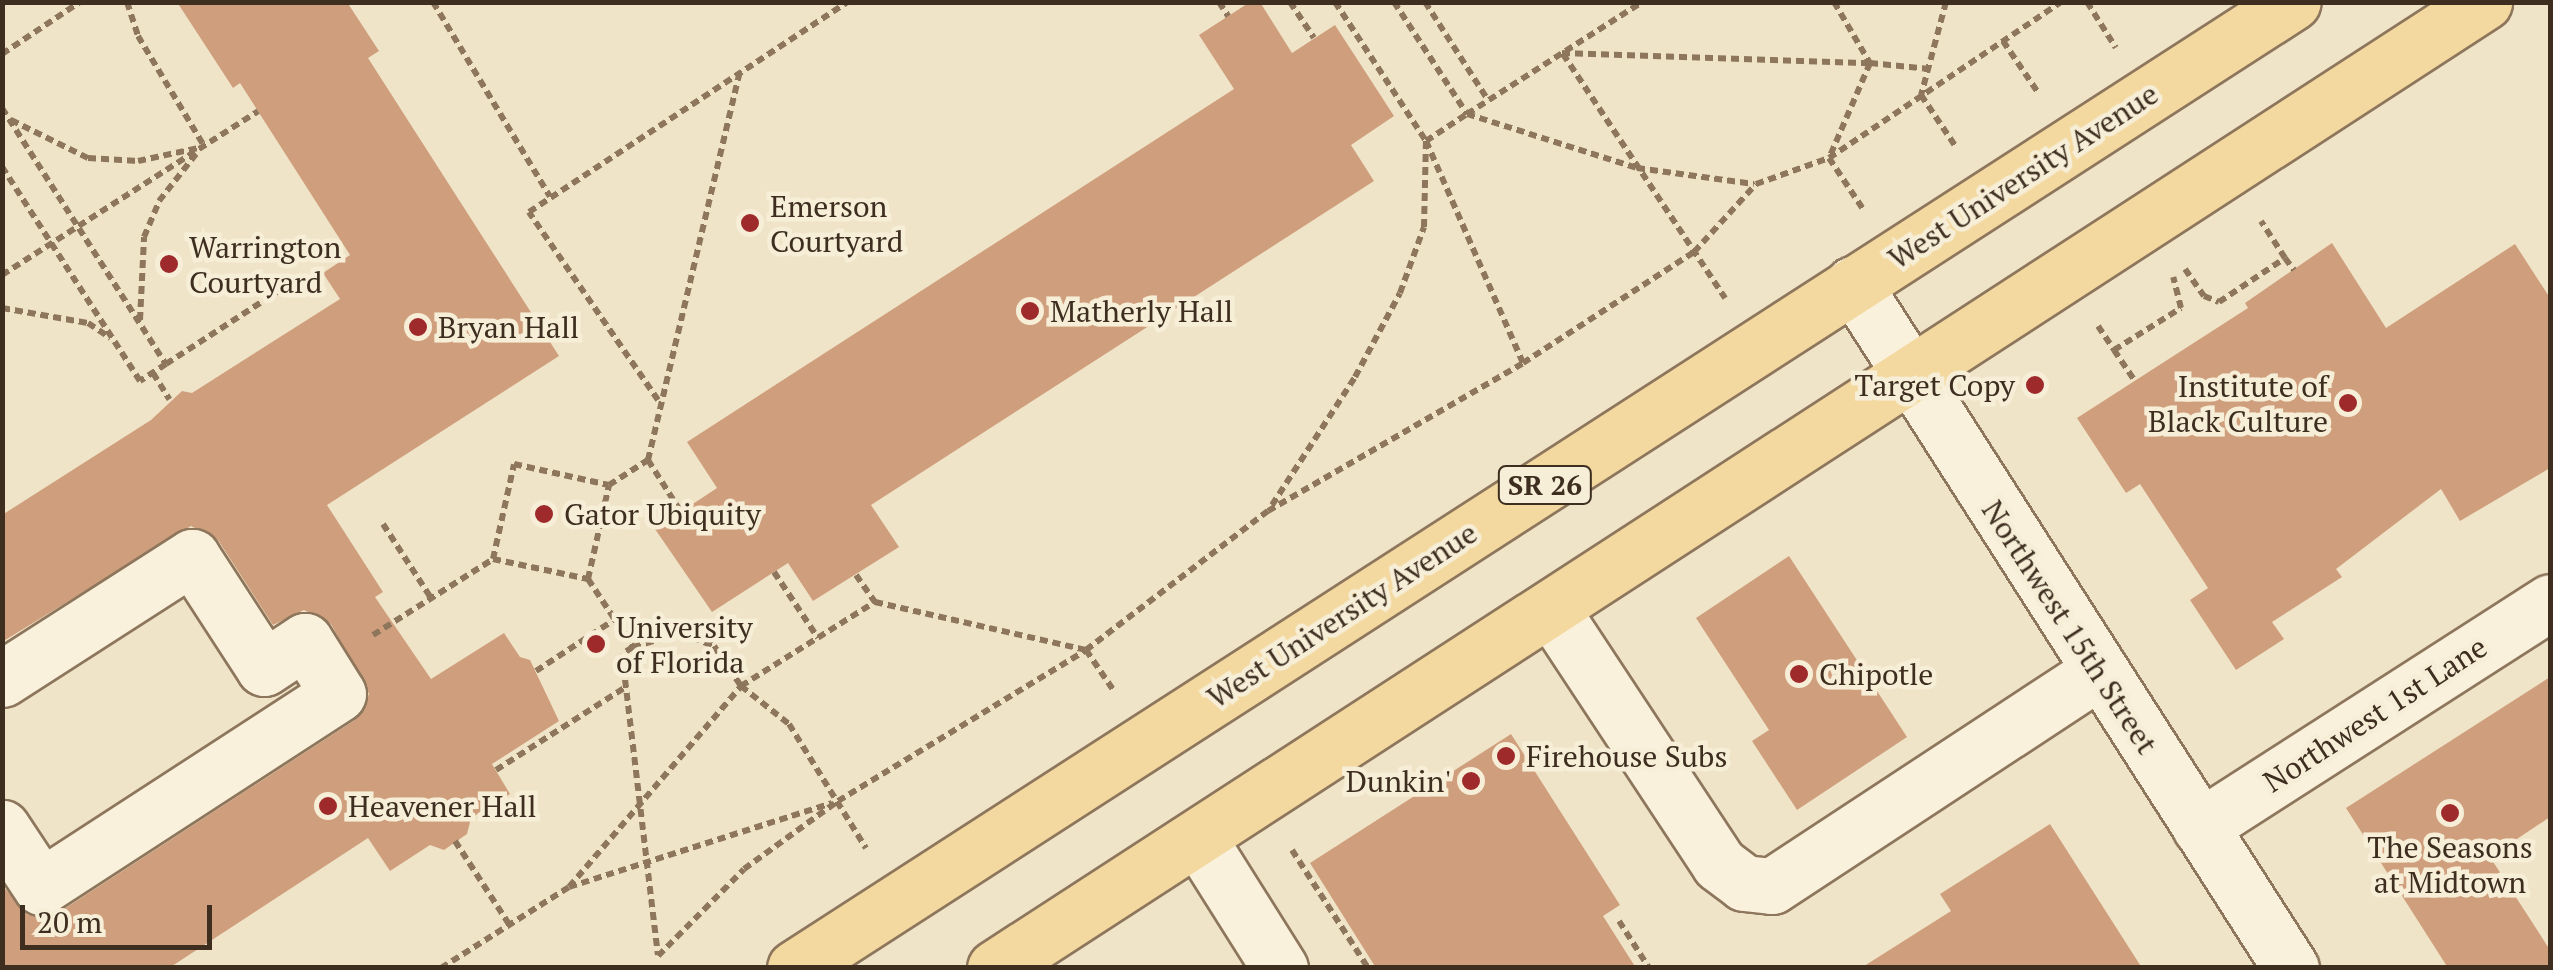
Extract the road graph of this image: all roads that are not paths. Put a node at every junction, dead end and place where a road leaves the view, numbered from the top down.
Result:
1 (2293, 2) edge
2 (2484, 2) edge
3 (1853, 284) junction
4 (1912, 376) junction
5 (2550, 602) edge
6 (1552, 609) junction
7 (2098, 672) junction
8 (2, 679) edge
9 (2200, 826) junction
10 (2, 828) edge
11 (1198, 838) junction
12 (796, 968) edge
13 (995, 968) edge
14 (1280, 968) edge
15 (2291, 968) edge

1 - 3 main road, West University Avenue / SR 26
2 - 4 main road
3 - 4 street, Northwest 15th Street
3 - 12 main road, West University Avenue / SR 26
4 - 6 main road
4 - 7 street, Northwest 15th Street
5 - 9 street, Northwest 1st Lane
6 - 7 street
6 - 11 main road
7 - 9 street, Northwest 15th Street
8 - 10 street
9 - 15 street, Northwest 15th Street
11 - 13 main road
11 - 14 street

